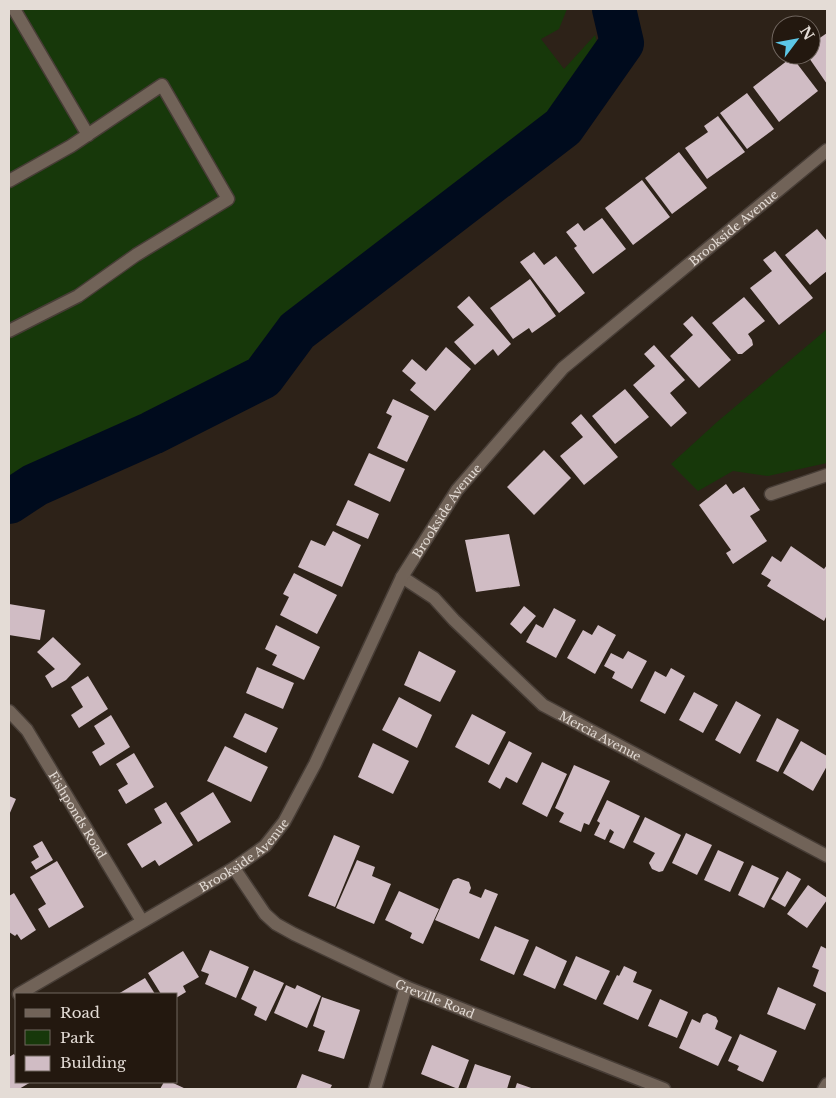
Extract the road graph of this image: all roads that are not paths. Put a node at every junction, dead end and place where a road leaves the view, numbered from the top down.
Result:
1 (14, 9) edge
2 (88, 135) junction
3 (827, 150) edge
4 (9, 181) edge
5 (9, 330) edge
6 (827, 475) edge
7 (771, 494) dead end
8 (402, 577) junction
9 (9, 711) edge
10 (827, 856) edge
11 (234, 868) junction
12 (142, 921) junction
13 (406, 987) junction
14 (21, 993) edge
15 (827, 1084) edge
16 (375, 1089) edge
17 (664, 1089) edge
18 (824, 1089) edge

1 - 2 street
2 - 4 street
2 - 5 street
3 - 8 street, Brookside Avenue
6 - 7 street
8 - 10 street, Mercia Avenue
8 - 11 street, Brookside Avenue
9 - 12 street, Fishponds Road
11 - 12 street, Brookside Avenue
11 - 13 street, Greville Road
12 - 14 street, Brookside Avenue
13 - 16 street
13 - 17 street, Greville Road
15 - 18 street

